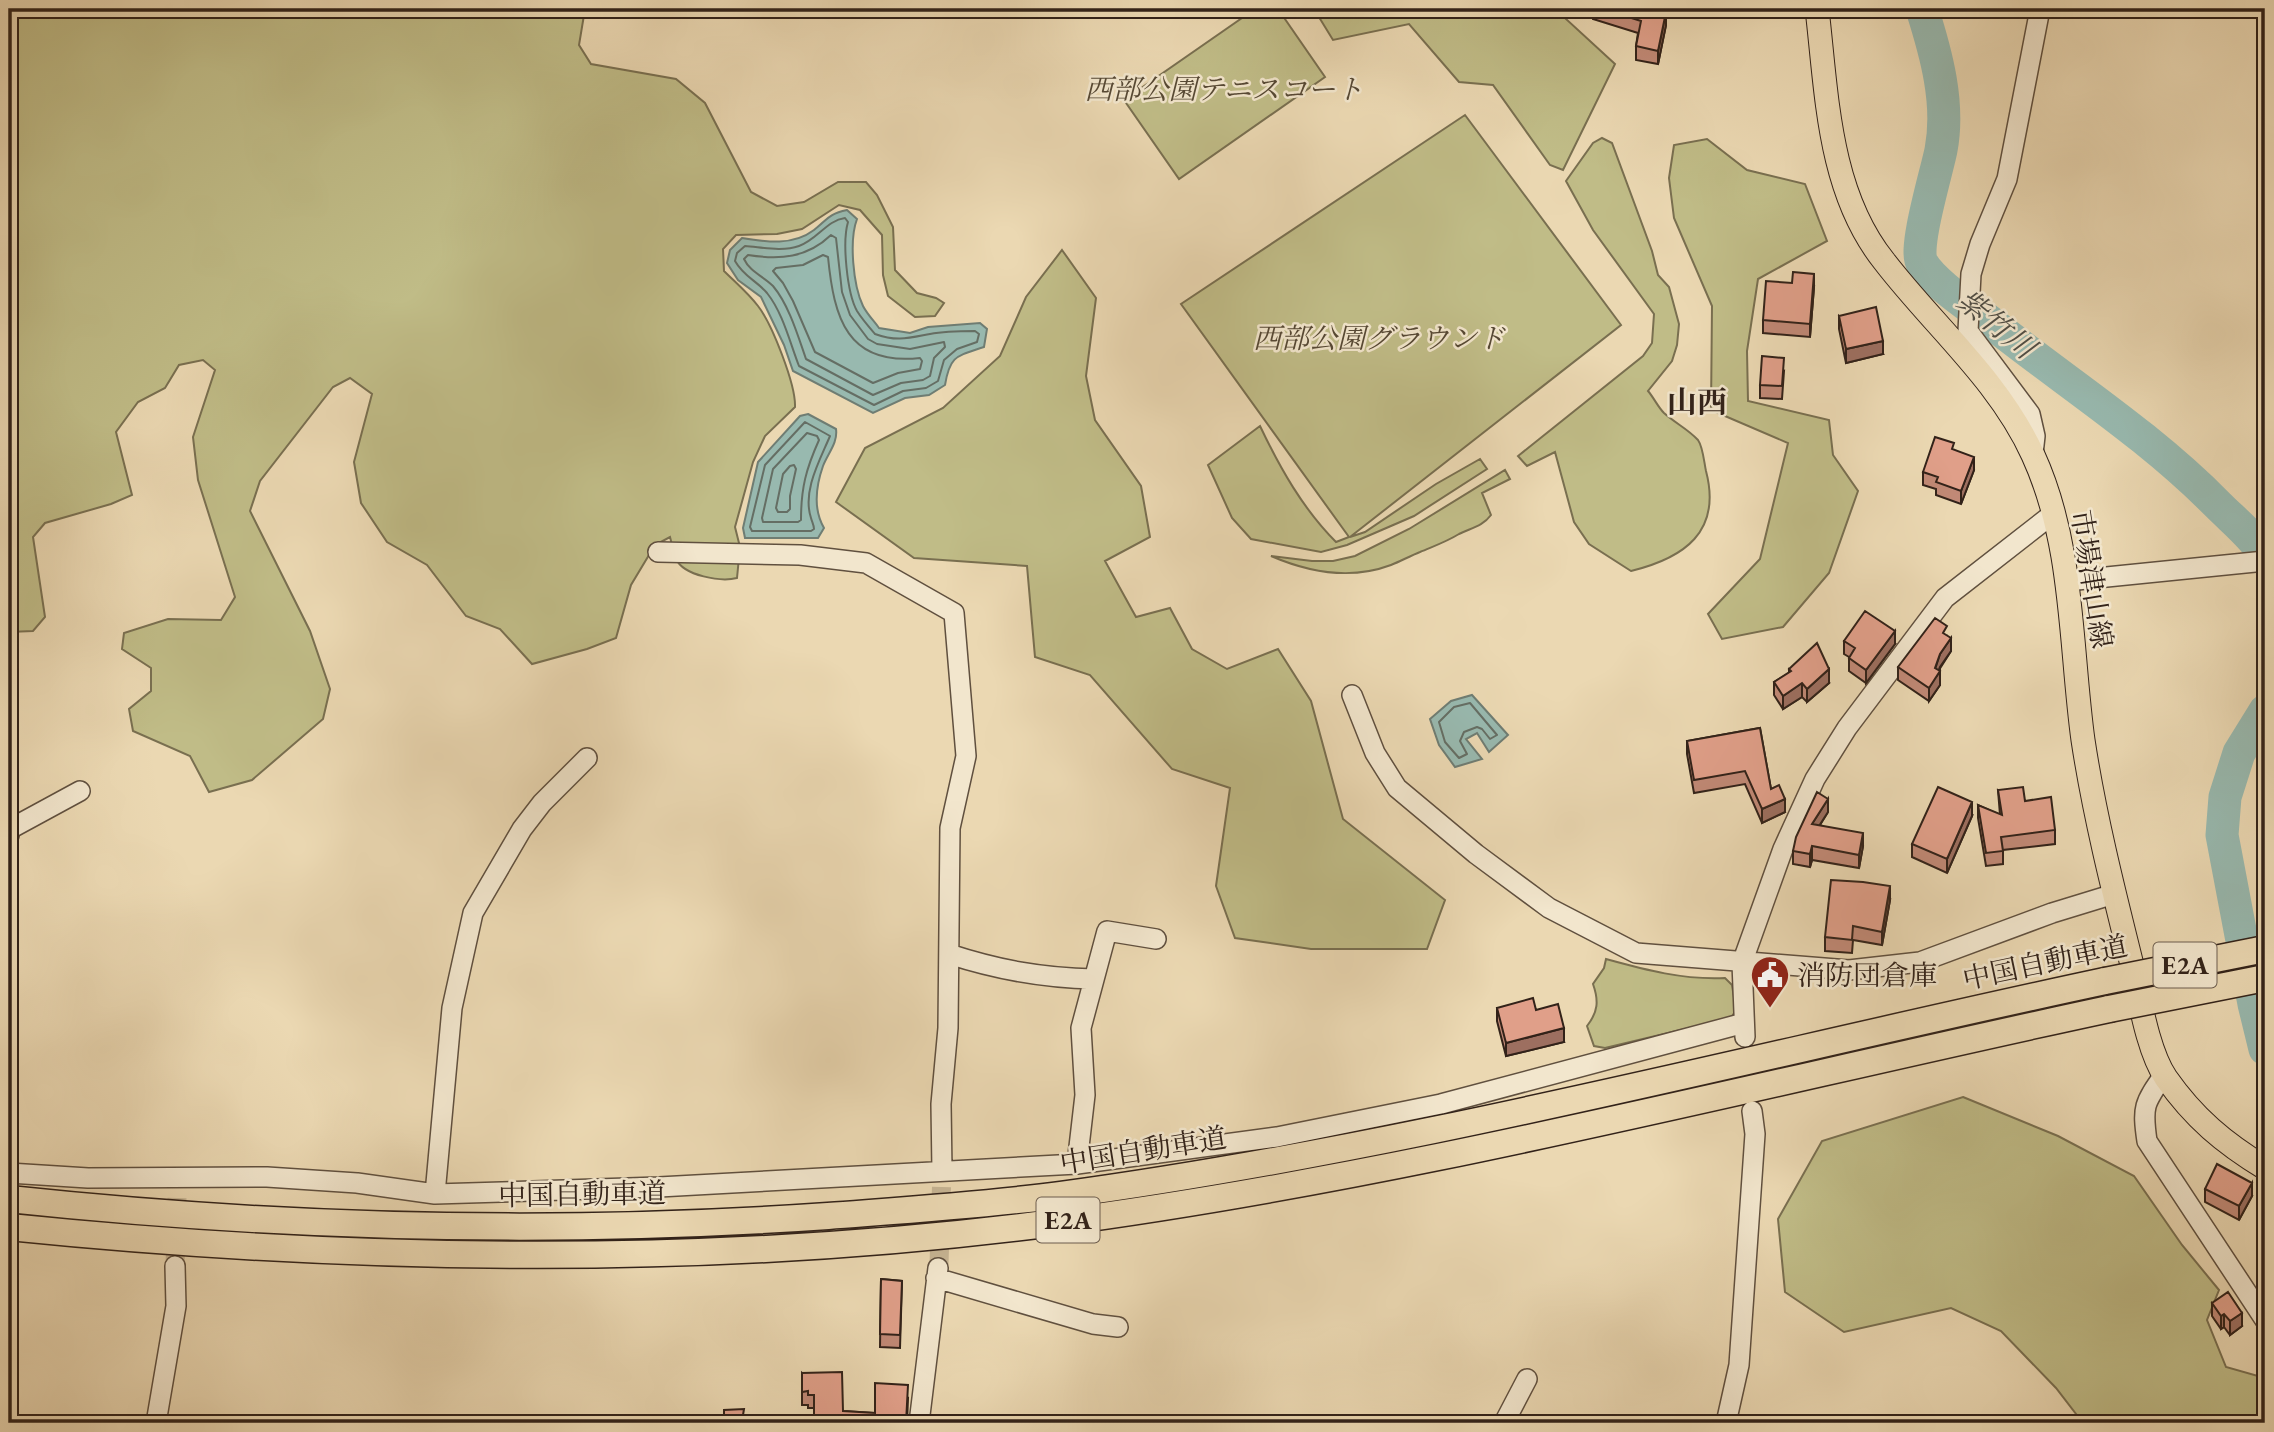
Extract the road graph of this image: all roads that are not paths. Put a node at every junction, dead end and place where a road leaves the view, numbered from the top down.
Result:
1 (1817, 9) edge
2 (2040, 9) edge
3 (2033, 454) junction
4 (2054, 513) junction
5 (658, 552) dead end
6 (2265, 561) edge
7 (2067, 581) junction
8 (1352, 695) dead end
9 (587, 758) dead end
10 (80, 791) dead end
11 (9, 835) edge
12 (2115, 894) junction
13 (1156, 939) dead end
14 (2265, 949) edge
15 (949, 954) junction
16 (1742, 963) junction
17 (2265, 978) edge
18 (1094, 979) junction
19 (2164, 1075) junction
20 (1752, 1111) dead end
21 (1077, 1164) junction
22 (2265, 1168) edge
23 (942, 1171) junction
24 (9, 1173) edge
25 (435, 1194) junction
26 (9, 1199) edge
27 (9, 1227) edge
28 (175, 1266) tunnel mouth
29 (2265, 1320) edge
30 (1118, 1326) dead end
31 (1527, 1379) dead end
32 (156, 1423) edge
33 (919, 1423) edge
34 (1504, 1423) edge
35 (1726, 1423) edge

1 - 3 main road, 市場津山線
2 - 3 street
3 - 4 main road, 市場津山線
4 - 7 main road, 市場津山線
4 - 16 street
5 - 15 street
6 - 7 street
7 - 12 main road, 市場津山線
8 - 16 street
9 - 25 street
10 - 11 street
12 - 16 street
12 - 19 main road, 市場津山線
13 - 18 street
14 - 26 highway, 中国自動車道 / E2A, bridge
15 - 18 street
15 - 23 street
16 - 21 street
17 - 27 highway, 中国自動車道 / E2A, bridge
18 - 21 street
19 - 22 main road, 市場津山線
19 - 29 street
20 - 35 street
21 - 23 street
23 - 25 street
24 - 25 street
28 - 32 street
30 - 33 street
31 - 34 street

